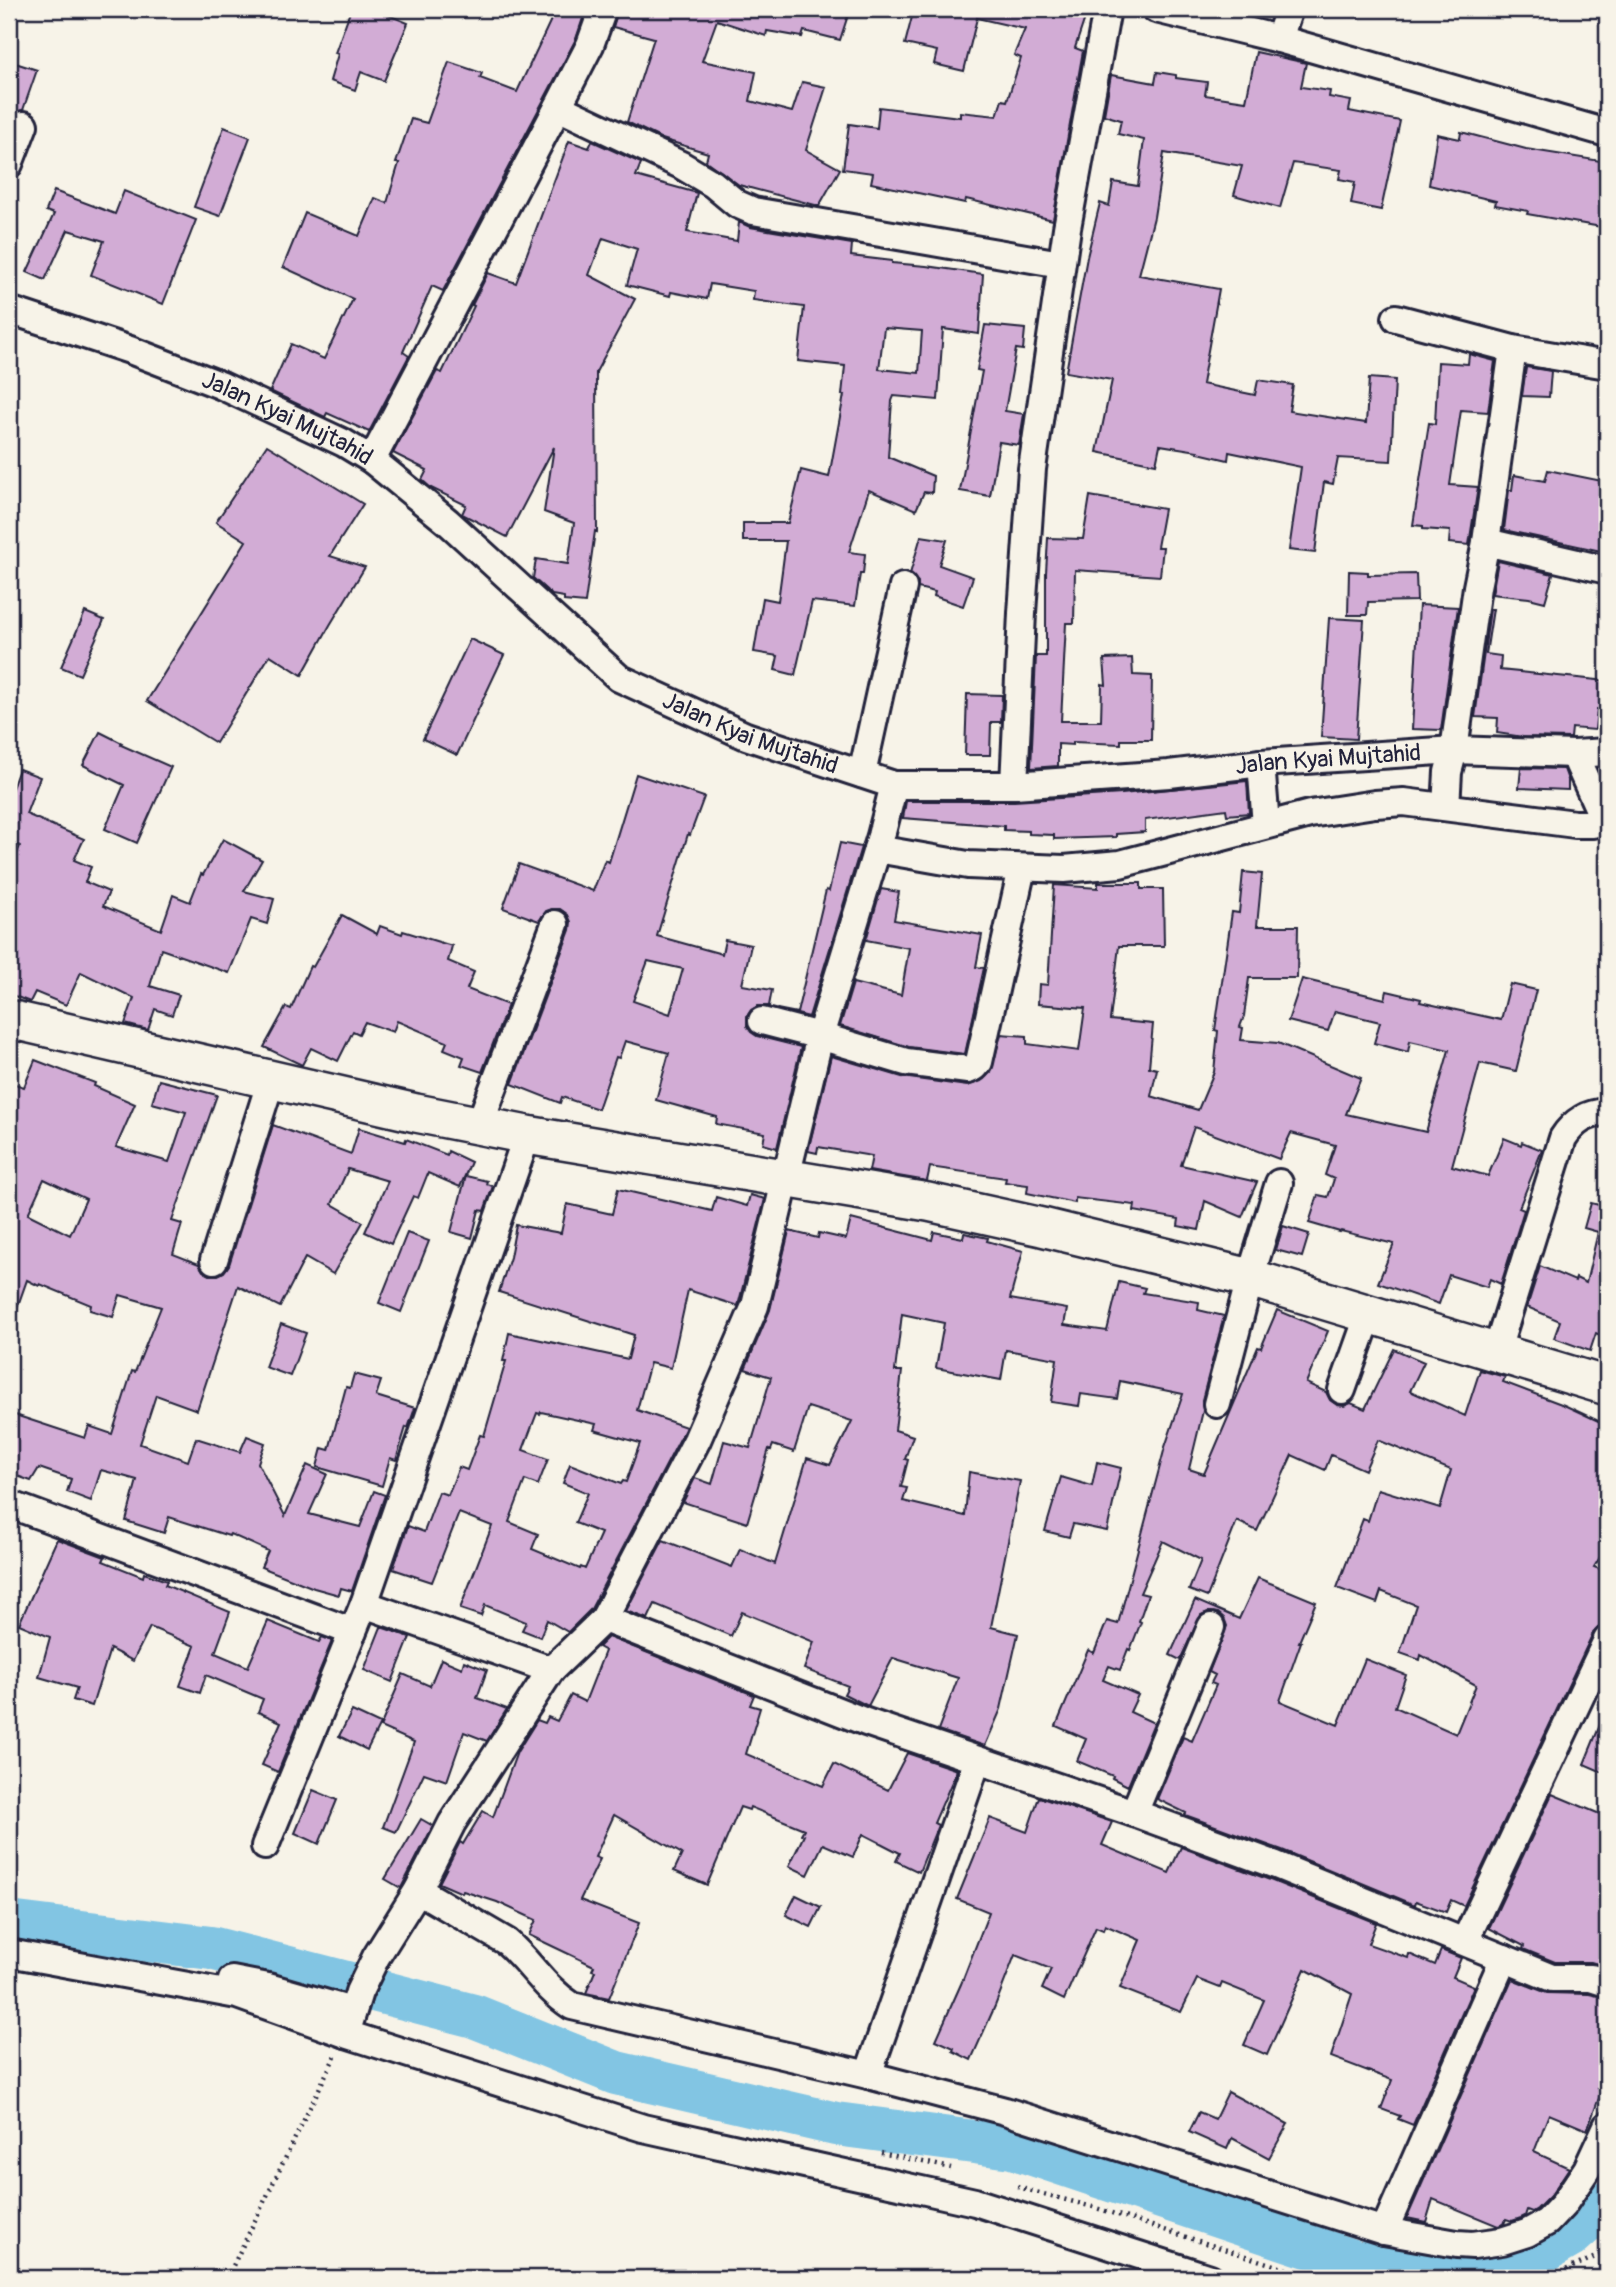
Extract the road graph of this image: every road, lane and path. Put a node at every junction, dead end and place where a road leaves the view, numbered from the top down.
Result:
1 (603, 9) edge
2 (1107, 9) edge
3 (1156, 9) edge
4 (1289, 9) edge
5 (1279, 39) junction
6 (558, 107) junction
7 (24, 125) dead end
8 (1607, 133) edge
9 (9, 164) edge
10 (1061, 264) junction
11 (9, 310) edge
12 (1396, 318) dead end
13 (1513, 349) junction
14 (1607, 365) edge
15 (372, 460) junction
16 (1486, 542) junction
17 (1607, 570) edge
18 (903, 587) dead end
19 (1607, 752) edge
20 (1451, 761) junction
21 (1577, 762) junction
22 (1261, 770) junction
23 (862, 774) junction
24 (1014, 786) junction
25 (891, 794) junction
26 (1446, 804) junction
27 (1266, 819) junction
28 (879, 843) junction
29 (1022, 868) junction
30 (555, 924) dead end
31 (9, 1020) edge
32 (762, 1021) dead end
33 (820, 1036) junction
34 (271, 1080) junction
35 (1607, 1112) edge
36 (479, 1126) junction
37 (527, 1135) junction
38 (786, 1179) junction
39 (1279, 1183) dead end
40 (214, 1260) dead end
41 (1250, 1278) junction
42 (1369, 1314) junction
43 (1496, 1353) junction
44 (1607, 1386) edge
45 (1342, 1390) dead end
46 (1217, 1404) dead end
47 (9, 1504) edge
48 (364, 1604) junction
49 (604, 1619) junction
50 (1211, 1627) dead end
51 (353, 1632) junction
52 (1607, 1640) edge
53 (551, 1670) junction
54 (977, 1761) junction
55 (1134, 1814) junction
56 (265, 1846) dead end
57 (408, 1905) junction
58 (9, 1939) edge
59 (1465, 1941) junction
60 (9, 1954) edge
61 (1504, 1958) junction
62 (1607, 1983) edge
63 (353, 2013) junction
64 (868, 2076) junction
65 (1607, 2126) edge
66 (1384, 2231) junction
67 (1607, 2252) edge
68 (227, 2278) edge
69 (1210, 2278) edge
70 (1547, 2278) edge

1 - 6 street
2 - 10 street
3 - 5 street
4 - 5 street
5 - 8 street
6 - 10 street
6 - 15 street
7 - 9 street
10 - 24 street
11 - 15 street, Jalan Kyai Mujtahid
12 - 13 street
13 - 14 street
13 - 16 street
15 - 23 street, Jalan Kyai Mujtahid
16 - 17 street
16 - 20 street
18 - 23 street
19 - 21 street, Jalan Kyai Mujtahid
20 - 21 street, Jalan Kyai Mujtahid
20 - 22 street, Jalan Kyai Mujtahid
20 - 26 street
21 - 26 street
22 - 24 street, Jalan Kyai Mujtahid
22 - 27 street
23 - 25 street, Jalan Kyai Mujtahid
24 - 25 street, Jalan Kyai Mujtahid
25 - 28 street
26 - 27 street
27 - 29 street
28 - 29 street
28 - 33 street
29 - 33 street
30 - 36 street
31 - 34 street
32 - 33 street
33 - 38 street
34 - 36 street
34 - 40 street
35 - 43 street
36 - 37 street
37 - 38 street
37 - 48 street
38 - 41 street
38 - 49 street
39 - 41 street
41 - 42 street
41 - 46 street
42 - 43 street
42 - 45 street
43 - 44 street
47 - 51 street
48 - 51 street
48 - 53 street
49 - 53 street
49 - 54 street
50 - 55 street
51 - 56 street
52 - 59 street
53 - 57 street
54 - 55 street
54 - 64 street
55 - 59 street
57 - 63 street
57 - 64 street
58 - 63 street
59 - 61 street
60 - 63 street
61 - 62 street
61 - 66 street
63 - 68 path
63 - 69 street
64 - 66 street
65 - 66 street
67 - 70 path

